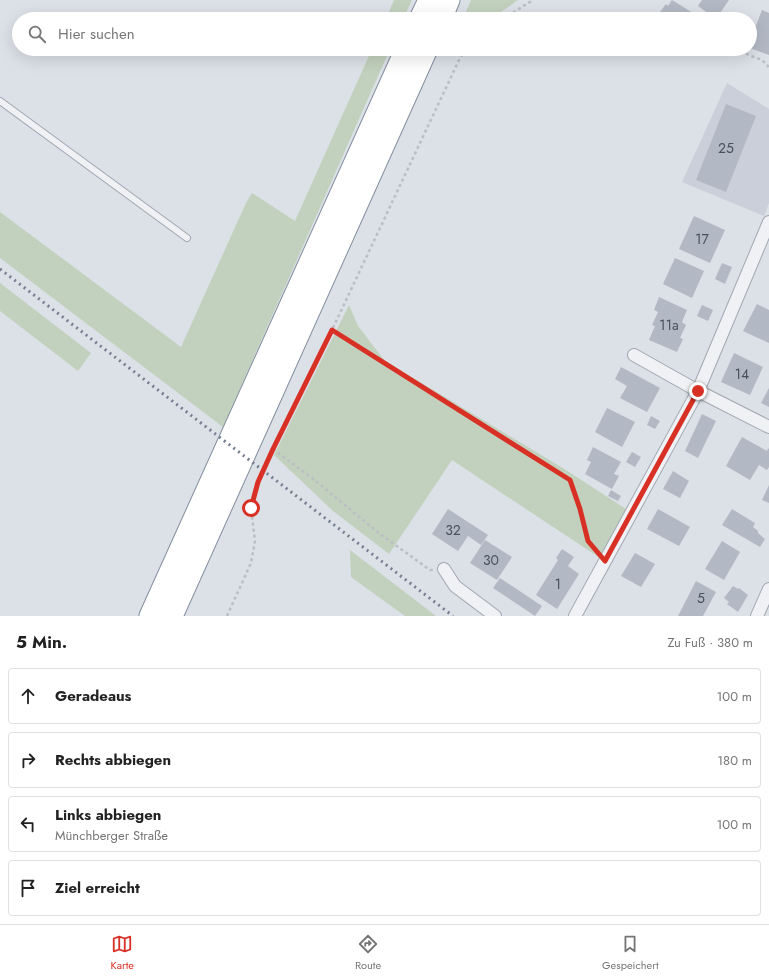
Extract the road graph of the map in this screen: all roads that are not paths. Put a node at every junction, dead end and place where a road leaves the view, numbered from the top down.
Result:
1 (429, 0) edge
2 (449, 0) edge
3 (423, 12) edge
4 (443, 12) edge
5 (403, 56) edge
6 (424, 56) edge
7 (0, 101) edge
8 (769, 222) edge
9 (187, 238) dead end
10 (634, 355) dead end
11 (698, 391) junction
12 (769, 427) edge
13 (444, 569) road end
14 (769, 589) edge
15 (150, 616) edge
16 (172, 616) edge
17 (495, 616) edge
18 (575, 616) edge
19 (757, 616) edge

1 - 3 highway
2 - 4 highway
5 - 15 highway
6 - 16 highway
7 - 9 lane
8 - 11 street
10 - 11 street
11 - 12 street
11 - 18 street
13 - 17 street
14 - 19 street

